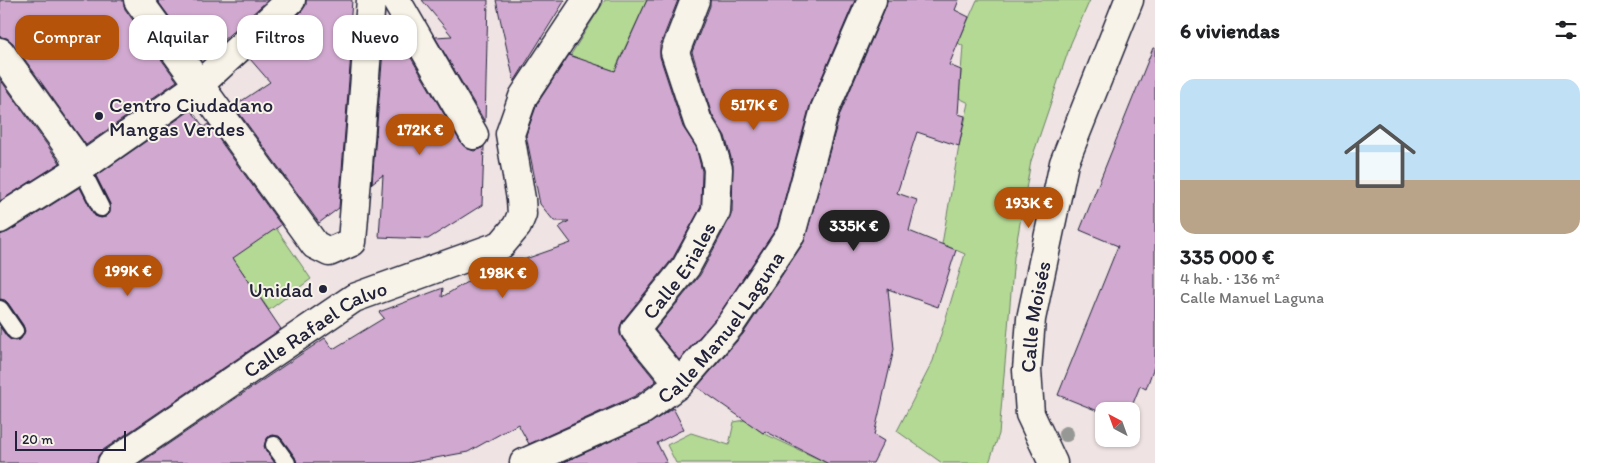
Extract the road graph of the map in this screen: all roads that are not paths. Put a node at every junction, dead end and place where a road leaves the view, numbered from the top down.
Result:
1 (138, 0) edge
2 (291, 0) edge
3 (371, 0) edge
4 (396, 0) edge
5 (587, 0) edge
6 (695, 0) edge
7 (872, 0) edge
8 (1129, 0) edge
9 (0, 52) edge
10 (199, 85) junction
11 (474, 135) dead end
12 (82, 168) junction
13 (101, 208) dead end
14 (0, 219) edge
15 (0, 309) edge
16 (15, 331) dead end
17 (679, 384) junction
18 (274, 445) dead end
19 (112, 463) edge
20 (287, 463) edge
21 (524, 463) edge
22 (1053, 463) edge

1 - 10 street
2 - 10 street
3 - 10 street
4 - 11 street
5 - 19 street, Calle Rafael Calvo
6 - 17 street, Calle Eriales
7 - 17 street, Calle Manuel Laguna
8 - 22 street, Calle Moisés
9 - 12 street
10 - 12 street
12 - 13 lane
12 - 14 street
15 - 16 lane
17 - 21 street, Calle Manuel Laguna
18 - 20 lane

